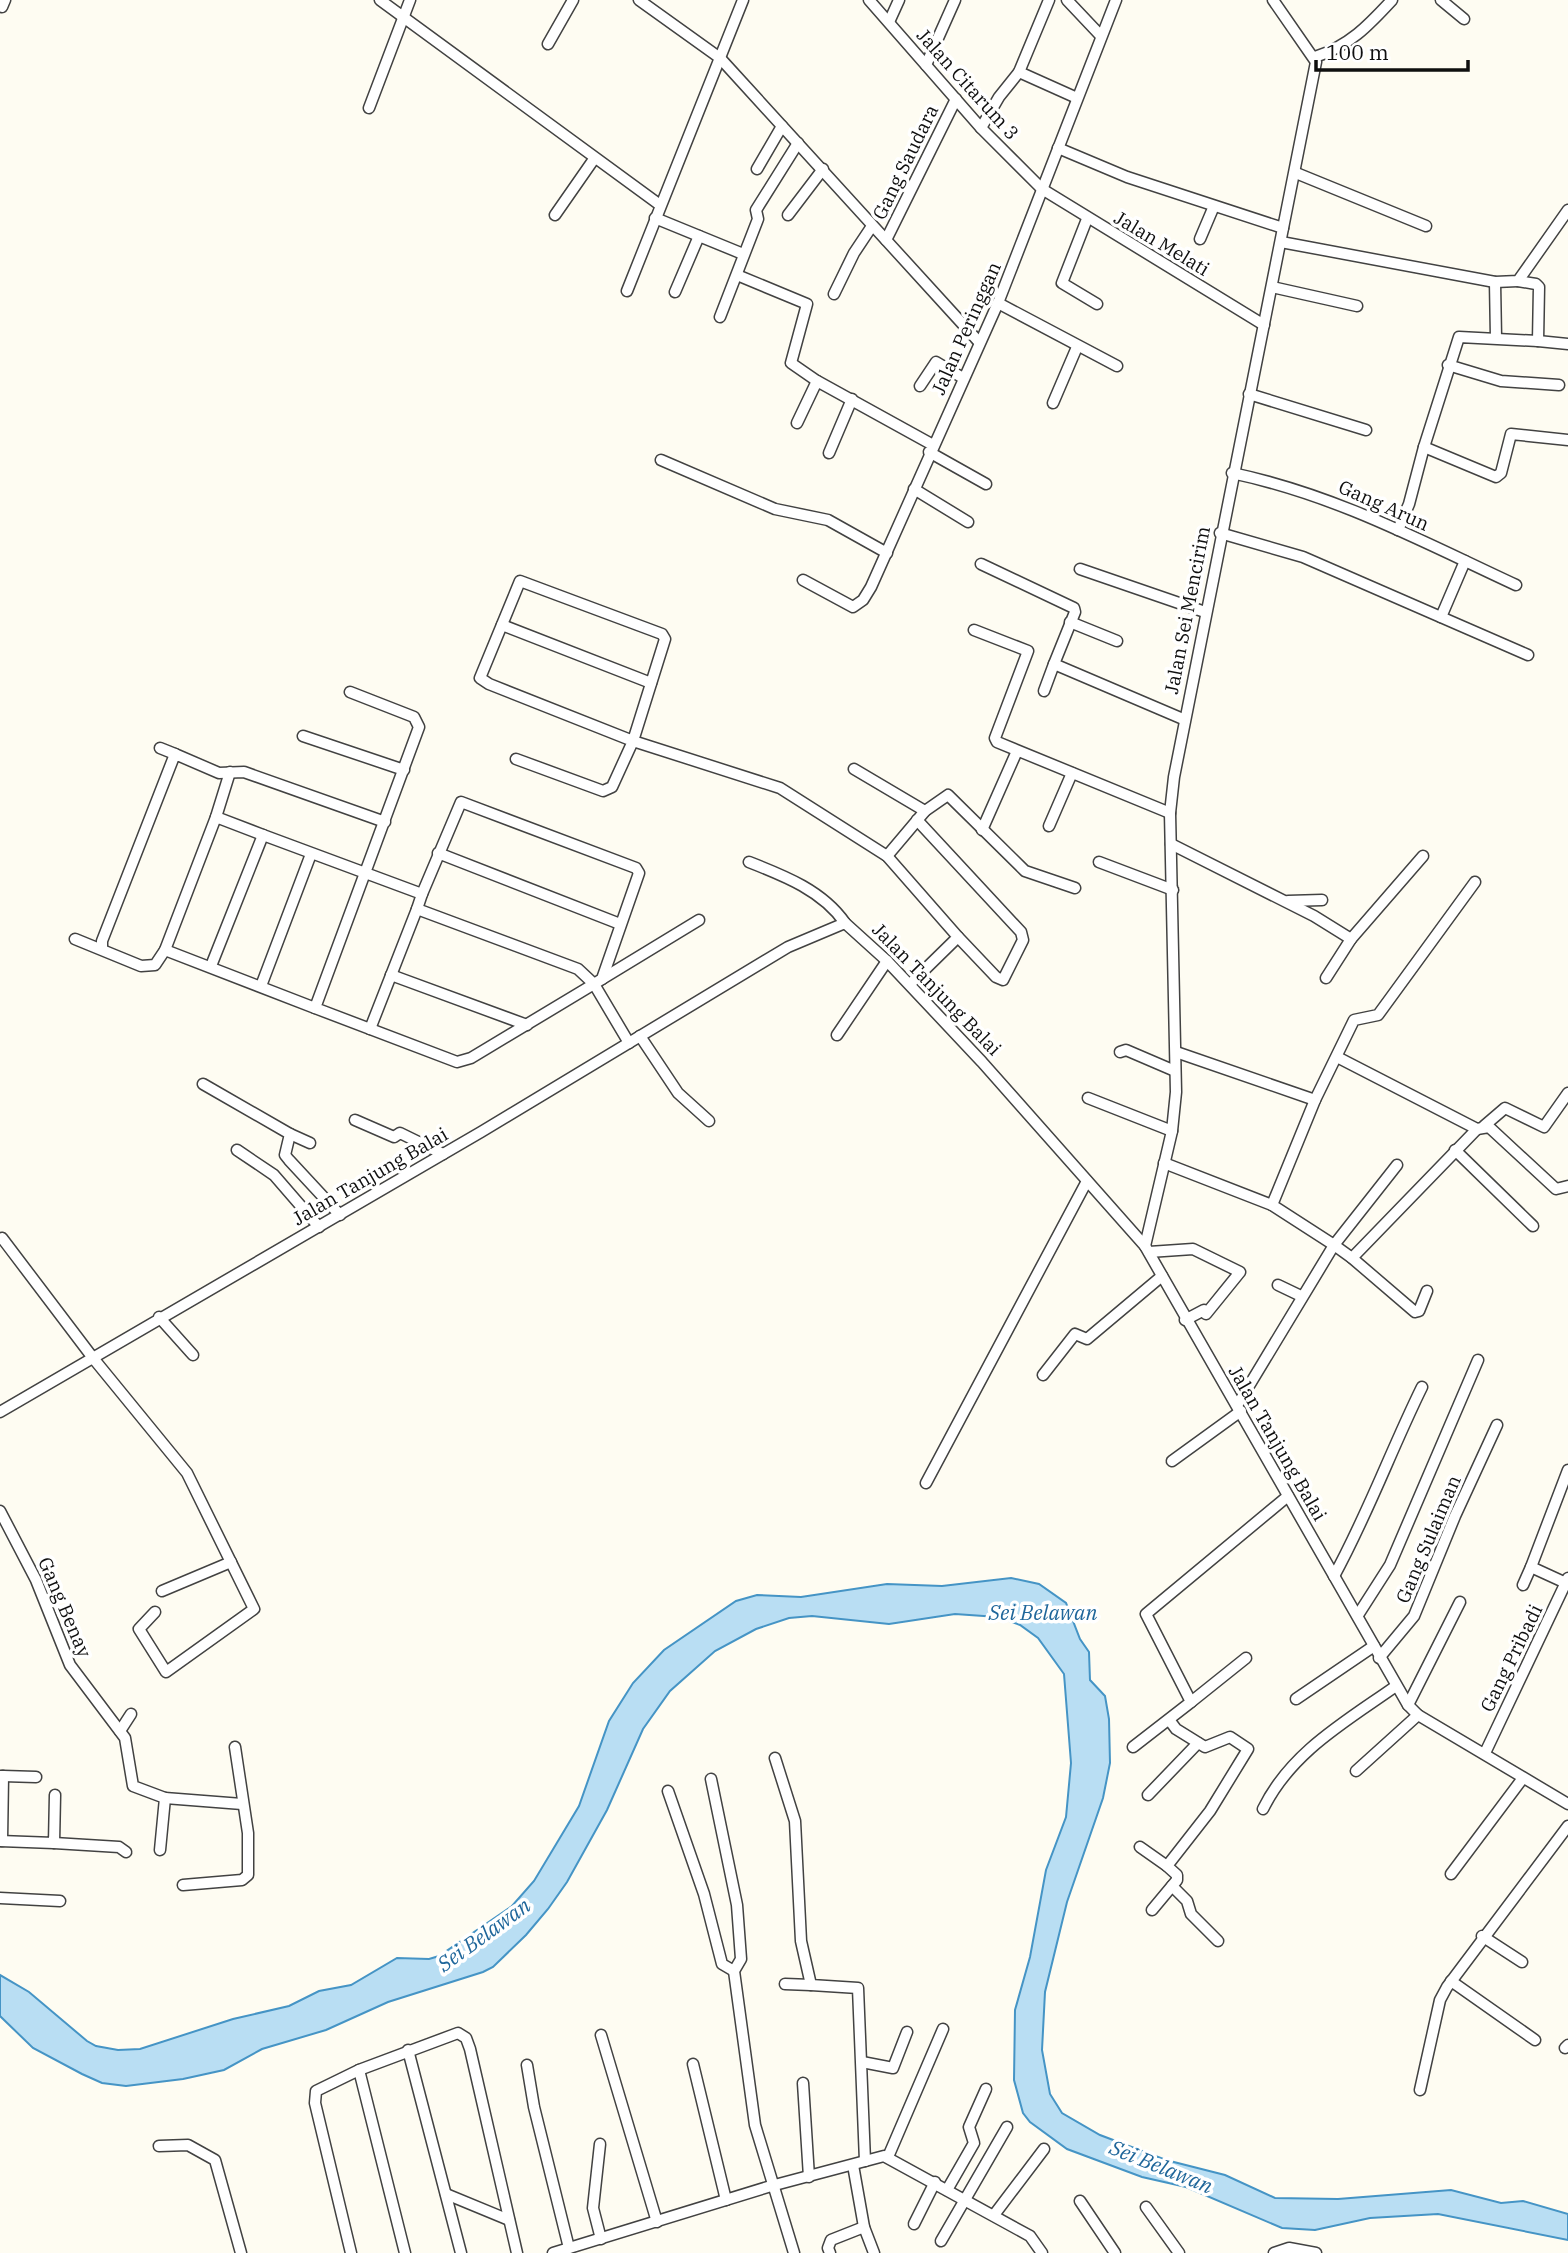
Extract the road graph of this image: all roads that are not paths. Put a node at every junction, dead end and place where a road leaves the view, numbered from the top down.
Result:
1 (380, 0) edge
2 (410, 0) edge
3 (573, 0) edge
4 (639, 0) edge
5 (743, 0) edge
6 (869, 0) edge
7 (899, 0) edge
8 (955, 0) edge
9 (1049, 0) edge
10 (1067, 0) edge
11 (1116, 0) edge
12 (1272, 0) edge
13 (1392, 0) edge
14 (1441, 0) edge
15 (404, 16) junction
16 (1464, 19) dead end
17 (890, 22) junction
18 (1101, 36) junction
19 (548, 44) dead end
20 (1315, 57) junction
21 (720, 58) junction
22 (926, 65) junction
23 (1019, 72) junction
24 (1077, 98) junction
25 (956, 99) junction
26 (369, 108) dead end
27 (782, 126) junction
28 (981, 128) junction
29 (798, 143) junction
30 (1058, 148) junction
31 (594, 159) junction
32 (757, 169) dead end
33 (823, 169) junction
34 (1296, 173) junction
35 (1042, 189) junction
36 (660, 205) junction
37 (1214, 206) junction
38 (1568, 210) edge
39 (555, 215) dead end
40 (788, 215) dead end
41 (655, 218) junction
42 (1087, 219) junction
43 (872, 226) junction
44 (1426, 226) dead end
45 (1283, 228) junction
46 (699, 236) junction
47 (1200, 239) dead end
48 (886, 240) junction
49 (1281, 242) junction
50 (743, 254) junction
51 (737, 275) junction
52 (1518, 281) junction
53 (1495, 282) junction
54 (1272, 287) junction
55 (627, 290) dead end
56 (675, 292) dead end
57 (834, 294) dead end
58 (998, 303) junction
59 (1097, 304) dead end
60 (1357, 306) dead end
61 (720, 317) dead end
62 (1264, 325) junction
63 (1496, 338) junction
64 (1538, 341) junction
65 (979, 342) junction
66 (1568, 344) edge
67 (1077, 346) junction
68 (1448, 365) junction
69 (1117, 366) dead end
70 (963, 378) junction
71 (817, 381) junction
72 (1559, 385) dead end
73 (920, 386) dead end
74 (1249, 394) junction
75 (852, 399) junction
76 (1053, 403) dead end
77 (797, 423) dead end
78 (1366, 430) dead end
79 (1568, 440) edge
80 (1424, 447) junction
81 (931, 448) junction
82 (829, 453) dead end
83 (661, 460) dead end
84 (1232, 473) junction
85 (986, 484) dead end
86 (914, 489) junction
87 (968, 523) dead end
88 (1398, 530) junction
89 (1220, 533) junction
90 (887, 553) junction
91 (1465, 561) junction
92 (981, 564) dead end
93 (1080, 569) dead end
94 (803, 580) dead end
95 (1516, 585) dead end
96 (1206, 612) junction
97 (1441, 617) junction
98 (1070, 622) junction
99 (502, 625) junction
100 (974, 630) dead end
101 (1117, 642) dead end
102 (1528, 655) dead end
103 (1055, 664) junction
104 (650, 683) junction
105 (1044, 691) dead end
106 (350, 692) dead end
107 (1183, 719) junction
108 (303, 736) dead end
109 (633, 741) junction
110 (160, 748) dead end
111 (1017, 751) junction
112 (175, 754) junction
113 (516, 759) dead end
114 (855, 769) dead end
115 (404, 770) junction
116 (230, 772) junction
117 (1072, 773) junction
118 (925, 811) junction
119 (1170, 813) junction
120 (216, 817) junction
121 (917, 820) junction
122 (385, 822) junction
123 (1049, 826) dead end
124 (982, 830) junction
125 (262, 835) junction
126 (1171, 844) junction
127 (311, 853) junction
128 (438, 853) junction
129 (887, 856) junction
130 (1423, 856) dead end
131 (749, 862) dead end
132 (1099, 862) dead end
133 (366, 875) junction
134 (1475, 882) dead end
135 (1075, 888) dead end
136 (1172, 890) junction
137 (422, 894) junction
138 (1322, 900) dead end
139 (1284, 901) junction
140 (416, 909) junction
141 (699, 920) dead end
142 (845, 923) junction
143 (620, 924) junction
144 (958, 937) junction
145 (75, 939) dead end
146 (1351, 939) junction
147 (102, 948) junction
148 (165, 950) junction
149 (887, 961) junction
150 (211, 966) junction
151 (391, 975) junction
152 (1326, 978) dead end
153 (598, 982) junction
154 (910, 984) junction
155 (261, 986) junction
156 (315, 1008) junction
157 (527, 1025) junction
158 (370, 1029) junction
159 (837, 1035) dead end
160 (640, 1036) junction
161 (629, 1043) junction
162 (1120, 1052) dead end
163 (1176, 1052) junction
164 (1337, 1057) junction
165 (1175, 1071) junction
166 (203, 1084) dead end
167 (1568, 1093) edge
168 (1088, 1098) dead end
169 (1314, 1100) junction
170 (355, 1120) dead end
171 (709, 1121) dead end
172 (1480, 1127) junction
173 (1172, 1131) junction
174 (290, 1134) junction
175 (310, 1143) dead end
176 (237, 1150) dead end
177 (1455, 1150) junction
178 (443, 1154) junction
179 (1164, 1163) junction
180 (1398, 1165) dead end
181 (1087, 1181) junction
182 (1568, 1186) edge
183 (1272, 1205) junction
184 (340, 1215) junction
185 (1533, 1226) dead end
186 (319, 1227) junction
187 (2, 1238) dead end
188 (1334, 1245) junction
189 (1147, 1249) junction
190 (1352, 1258) junction
191 (1162, 1276) junction
192 (1278, 1285) dead end
193 (1427, 1291) dead end
194 (1301, 1296) junction
195 (159, 1317) junction
196 (1185, 1320) junction
197 (193, 1355) dead end
198 (93, 1357) junction
199 (1478, 1360) dead end
200 (1043, 1375) dead end
201 (1422, 1387) dead end
202 (1239, 1408) junction
203 (0, 1412) edge
204 (1497, 1425) dead end
205 (1172, 1461) dead end
206 (1568, 1470) edge
207 (926, 1483) dead end
208 (1288, 1496) junction
209 (0, 1511) edge
210 (231, 1562) junction
211 (1531, 1567) junction
212 (1334, 1576) junction
213 (1567, 1581) edge
214 (1523, 1585) dead end
215 (162, 1591) dead end
216 (1460, 1602) dead end
217 (155, 1612) dead end
218 (1358, 1615) junction
219 (1374, 1646) junction
220 (1245, 1658) dead end
221 (1379, 1658) junction
222 (1396, 1686) junction
223 (1296, 1699) dead end
224 (1191, 1702) junction
225 (1408, 1705) junction
226 (131, 1714) dead end
227 (1418, 1715) junction
228 (1170, 1721) junction
229 (120, 1731) junction
230 (1198, 1743) junction
231 (235, 1747) dead end
232 (1133, 1747) dead end
233 (1485, 1753) junction
234 (775, 1758) dead end
235 (1356, 1771) dead end
236 (2, 1776) edge
237 (36, 1777) dead end
238 (1523, 1778) junction
239 (711, 1779) dead end
240 (668, 1791) dead end
241 (55, 1795) dead end
242 (1148, 1795) dead end
243 (165, 1798) junction
244 (242, 1804) junction
245 (1568, 1804) edge
246 (1263, 1809) dead end
247 (1568, 1826) edge
248 (1, 1841) edge
249 (54, 1843) junction
250 (1140, 1847) dead end
251 (160, 1850) dead end
252 (126, 1852) dead end
253 (1167, 1866) junction
254 (1451, 1874) dead end
255 (183, 1885) dead end
256 (1172, 1886) junction
257 (0, 1898) edge
258 (60, 1901) dead end
259 (1152, 1910) dead end
260 (1482, 1936) junction
261 (1218, 1941) dead end
262 (1522, 1962) dead end
263 (733, 1971) junction
264 (1451, 1981) junction
265 (785, 1984) dead end
266 (811, 1985) junction
267 (943, 2029) dead end
268 (907, 2032) dead end
269 (601, 2035) dead end
270 (1535, 2040) dead end
271 (408, 2050) junction
272 (862, 2062) junction
273 (693, 2064) dead end
274 (527, 2065) dead end
275 (359, 2070) junction
276 (803, 2082) dead end
277 (986, 2089) dead end
278 (1420, 2090) dead end
279 (1007, 2127) dead end
280 (600, 2144) dead end
281 (159, 2146) dead end
282 (1044, 2149) dead end
283 (888, 2157) junction
284 (865, 2161) junction
285 (853, 2165) junction
286 (809, 2177) junction
287 (935, 2182) junction
288 (771, 2186) junction
289 (947, 2189) junction
290 (446, 2194) junction
291 (965, 2199) junction
292 (726, 2200) junction
293 (1080, 2200) dead end
294 (1146, 2207) dead end
295 (994, 2215) junction
296 (509, 2220) junction
297 (657, 2222) junction
298 (914, 2224) dead end
299 (864, 2227) junction
300 (601, 2239) junction
301 (941, 2241) dead end
302 (569, 2248) junction
303 (241, 2253) edge
304 (351, 2253) edge
305 (405, 2253) edge
306 (461, 2253) edge
307 (517, 2253) edge
308 (553, 2253) edge
309 (794, 2253) edge
310 (830, 2253) edge
311 (874, 2253) edge
312 (1042, 2253) edge
313 (1115, 2253) edge
314 (1180, 2253) edge
315 (1275, 2253) edge
316 (1316, 2253) edge

1 - 15 street
2 - 15 street
3 - 19 street
4 - 21 street
5 - 21 street
6 - 17 street, Jalan Citarum 3
7 - 17 street
8 - 22 street
9 - 23 street
10 - 18 street
11 - 18 street, Jalan Peringgan
12 - 20 street
13 - 20 street
14 - 16 street
15 - 26 street
15 - 31 street
17 - 22 street, Jalan Citarum 3
18 - 24 street, Jalan Peringgan
20 - 34 street, Jalan Sei Mencirim
21 - 27 street
21 - 36 street
22 - 25 street, Jalan Citarum 3
23 - 24 street
23 - 28 street
24 - 30 street, Jalan Peringgan
25 - 28 street, Jalan Citarum 3
25 - 48 street, Gang Saudara
27 - 29 street
27 - 32 street
28 - 35 street, Jalan Citarum 3
29 - 33 street
29 - 50 street
30 - 35 street, Jalan Peringgan
30 - 37 street
31 - 36 street
31 - 39 street
33 - 40 street
33 - 43 street
34 - 44 street
34 - 45 street, Jalan Sei Mencirim
35 - 42 street, Jalan Melati
35 - 58 street, Jalan Peringgan
36 - 41 street
37 - 45 street
37 - 47 street
38 - 52 street
41 - 46 street
41 - 55 street
42 - 59 street
42 - 62 street, Jalan Melati
43 - 48 street
43 - 57 street
45 - 49 street, Jalan Sei Mencirim
46 - 50 street
46 - 56 street
48 - 65 street
49 - 53 street
49 - 54 street, Jalan Sei Mencirim
50 - 51 street
51 - 61 street
51 - 71 street
52 - 53 street
52 - 64 street
53 - 63 street
54 - 60 street
54 - 62 street, Jalan Sei Mencirim
58 - 65 street, Jalan Peringgan
58 - 67 street
62 - 74 street, Jalan Sei Mencirim
63 - 64 street
63 - 68 street
64 - 66 street
65 - 70 street, Jalan Peringgan
67 - 69 street
67 - 76 street
68 - 72 street
68 - 80 street
70 - 73 street
70 - 81 street, Jalan Peringgan
71 - 75 street
71 - 77 street
74 - 78 street
74 - 84 street, Jalan Sei Mencirim
75 - 81 street
75 - 82 street
79 - 80 street
80 - 88 street
81 - 85 street
81 - 86 street, Jalan Peringgan
83 - 90 street
84 - 88 street, Gang Arun
84 - 89 street, Jalan Sei Mencirim
86 - 87 street
86 - 90 street, Jalan Peringgan
88 - 91 street, Gang Arun
89 - 96 street, Jalan Sei Mencirim
89 - 97 street
90 - 94 street, Jalan Peringgan
91 - 95 street, Gang Arun
91 - 97 street
92 - 98 street
93 - 96 street
96 - 107 street, Jalan Sei Mencirim
97 - 102 street
98 - 101 street
98 - 103 street
99 - 104 street
99 - 104 street
99 - 109 street
100 - 111 street
103 - 105 street
103 - 107 street
104 - 109 street
106 - 115 street
107 - 119 street, Jalan Sei Mencirim
108 - 115 street
109 - 113 street
109 - 129 street
110 - 112 street
111 - 117 street
111 - 124 street
112 - 116 street
112 - 147 street
114 - 118 street
115 - 122 street
116 - 120 street
116 - 122 street
117 - 119 street
117 - 123 street
118 - 121 street
118 - 124 street
119 - 126 street, Jalan Sei Mencirim
120 - 125 street
120 - 148 street
121 - 129 street
121 - 144 street
122 - 133 street
124 - 135 street
125 - 127 street
125 - 150 street
126 - 136 street, Jalan Sei Mencirim
126 - 139 street
127 - 133 street
127 - 155 street
128 - 137 street
128 - 143 street
128 - 143 street
129 - 144 street
130 - 146 street
131 - 142 street
132 - 136 street
133 - 137 street
133 - 156 street
134 - 164 street
136 - 163 street, Jalan Sei Mencirim
137 - 140 street
138 - 139 street
139 - 146 street
140 - 151 street
140 - 153 street
141 - 153 street
142 - 149 street, Jalan Tanjung Balai
142 - 160 street, Jalan Tanjung Balai
143 - 153 street
144 - 154 street
145 - 147 street
146 - 152 street
147 - 148 street
148 - 150 street
149 - 154 street, Jalan Tanjung Balai
149 - 159 street
150 - 155 street
151 - 157 street
151 - 158 street
153 - 157 street
153 - 161 street
154 - 181 street, Jalan Tanjung Balai
155 - 156 street
156 - 158 street
157 - 158 street
160 - 161 street, Jalan Tanjung Balai
160 - 171 street
161 - 178 street, Jalan Tanjung Balai
162 - 165 street
163 - 165 street, Jalan Sei Mencirim
163 - 169 street
164 - 169 street
164 - 172 street
165 - 173 street, Jalan Sei Mencirim
166 - 174 street
167 - 172 street
168 - 173 street
169 - 183 street
170 - 178 street
172 - 177 street
172 - 182 street
173 - 179 street, Jalan Sei Mencirim
174 - 175 street
174 - 184 street
176 - 186 street
177 - 185 street
177 - 190 street
178 - 184 street, Jalan Tanjung Balai
179 - 183 street
179 - 189 street, Jalan Sei Mencirim
180 - 188 street
181 - 189 street, Jalan Tanjung Balai
181 - 207 street
183 - 188 street
184 - 186 street, Jalan Tanjung Balai
186 - 195 street, Jalan Tanjung Balai
187 - 198 street
188 - 190 street
188 - 194 street
189 - 191 street, Jalan Tanjung Balai
189 - 196 street
190 - 193 street
191 - 196 street, Jalan Tanjung Balai
191 - 200 street
192 - 194 street
194 - 202 street
195 - 197 street
195 - 198 street, Jalan Tanjung Balai
196 - 202 street, Jalan Tanjung Balai
198 - 203 street, Jalan Tanjung Balai
198 - 210 street
199 - 218 street
201 - 212 street
202 - 205 street
202 - 208 street, Jalan Tanjung Balai
204 - 221 street, Gang Sulaiman
206 - 211 street
208 - 212 street, Jalan Tanjung Balai
208 - 224 street
209 - 229 street, Gang Benay
210 - 215 street
210 - 217 street
211 - 213 street
211 - 214 street
212 - 218 street, Jalan Tanjung Balai
213 - 233 street, Gang Pribadi
216 - 225 street
218 - 219 street, Jalan Tanjung Balai
219 - 221 street, Jalan Tanjung Balai
219 - 223 street
220 - 224 street
221 - 222 street, Jalan Tanjung Balai
222 - 225 street, Jalan Tanjung Balai
222 - 246 street
224 - 228 street
225 - 227 street, Jalan Tanjung Balai
226 - 229 street
227 - 233 street, Jalan Tanjung Balai
227 - 235 street
228 - 230 street
228 - 232 street
229 - 243 street, Gang Benay
230 - 242 street
230 - 253 street
231 - 244 street
233 - 238 street, Jalan Tanjung Balai
234 - 266 street
236 - 237 street
236 - 248 street
238 - 245 street, Jalan Tanjung Balai
238 - 254 street
239 - 263 street
240 - 263 street
241 - 249 street
243 - 244 street
243 - 251 street
244 - 255 street
247 - 260 street
248 - 249 street
249 - 252 street
250 - 253 street
253 - 256 street
256 - 259 street
256 - 261 street
257 - 258 street
260 - 262 street
260 - 264 street
263 - 288 street
264 - 270 street
264 - 278 street
265 - 266 street
266 - 272 street
267 - 283 street
268 - 272 street
269 - 297 street
271 - 275 street
271 - 290 street
271 - 296 street
272 - 284 street
273 - 292 street
274 - 302 street
275 - 304 street
275 - 305 street
276 - 286 street
277 - 289 street
279 - 291 street
280 - 300 street
281 - 303 street
282 - 295 street
283 - 284 street
283 - 287 street
284 - 285 street
285 - 286 street
285 - 299 street
286 - 288 street
287 - 289 street
287 - 298 street
288 - 292 street
288 - 309 street
289 - 291 street
290 - 296 street
290 - 306 street
291 - 295 street
291 - 301 street
292 - 297 street
293 - 313 street
294 - 314 street
295 - 312 street
296 - 307 street
297 - 300 street
299 - 310 street
299 - 311 street
300 - 302 street
302 - 308 street
315 - 316 street

